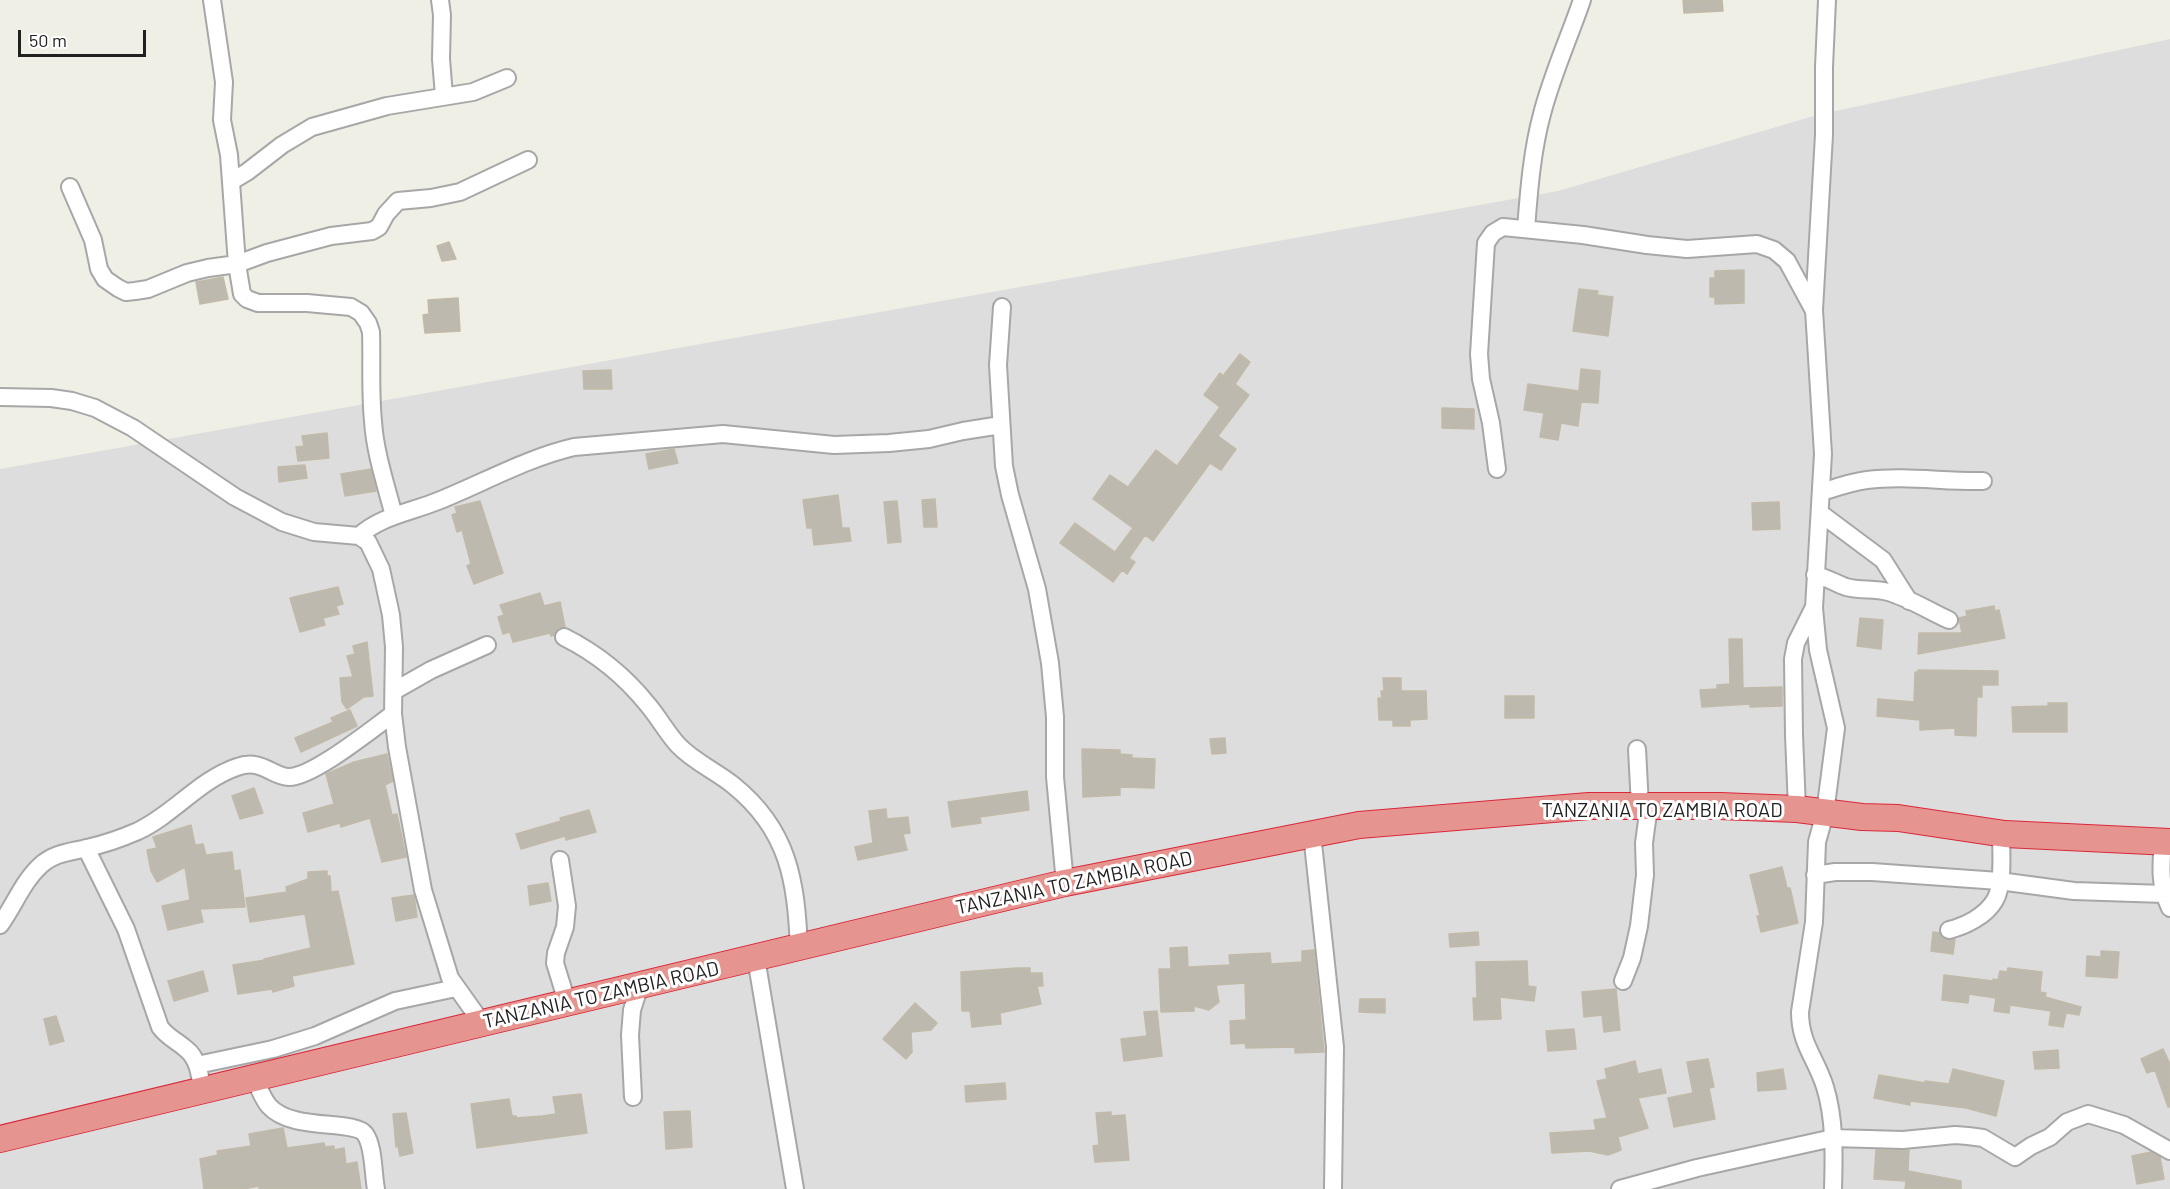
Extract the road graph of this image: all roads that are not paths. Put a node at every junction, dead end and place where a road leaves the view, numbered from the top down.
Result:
1 (212, 0) edge
2 (440, 0) edge
3 (1582, 0) edge
4 (1827, 0) edge
5 (507, 78) dead end
6 (444, 96) junction
7 (528, 160) dead end
8 (232, 181) junction
9 (70, 187) dead end
10 (1526, 229) junction
11 (237, 264) junction
12 (1002, 307) dead end
13 (1814, 310) junction
14 (0, 397) edge
15 (1001, 425) junction
16 (1497, 469) dead end
17 (1983, 481) dead end
18 (1822, 492) junction
19 (1820, 513) junction
20 (394, 516) junction
21 (359, 536) junction
22 (1815, 575) junction
23 (1910, 602) junction
24 (1814, 608) junction
25 (1949, 620) dead end
26 (564, 637) dead end
27 (488, 645) dead end
28 (394, 691) junction
29 (393, 714) junction
30 (1637, 749) dead end
31 (1645, 806) junction
32 (1797, 809) junction
33 (1825, 813) junction
34 (2001, 833) junction
35 (1312, 834) junction
36 (2166, 841) edge
37 (86, 848) junction
38 (560, 860) dead end
39 (1815, 875) junction
40 (1999, 881) junction
41 (1065, 883) junction
42 (2167, 901) edge
43 (0, 925) edge
44 (1948, 930) dead end
45 (800, 948) junction
46 (756, 958) junction
47 (1623, 981) dead end
48 (640, 985) junction
49 (456, 988) junction
50 (567, 1002) junction
51 (482, 1023) junction
52 (254, 1076) junction
53 (200, 1077) junction
54 (633, 1097) dead end
55 (1833, 1138) junction
56 (0, 1139) edge
57 (2170, 1151) edge
58 (376, 1189) edge
59 (795, 1189) edge
60 (1333, 1189) edge
61 (1620, 1189) edge
62 (1833, 1189) edge

1 - 8 street
2 - 6 street
3 - 10 street
4 - 13 street
5 - 6 street
6 - 8 street
7 - 11 street
8 - 11 street
9 - 11 street
10 - 13 street
10 - 16 street
11 - 20 street
12 - 15 street
13 - 18 street
14 - 21 street
15 - 20 street
15 - 41 street
17 - 18 street
18 - 19 street
19 - 22 street
19 - 23 street
20 - 21 street
21 - 28 street
22 - 23 street
22 - 24 street
23 - 25 street
24 - 32 street
24 - 33 street
26 - 45 street
27 - 28 street
28 - 29 street
29 - 37 street
29 - 49 street
30 - 31 street
31 - 32 highway, TANZANIA TO ZAMBIA ROAD
31 - 35 highway, TANZANIA TO ZAMBIA ROAD
31 - 47 street
32 - 33 highway, TANZANIA TO ZAMBIA ROAD
33 - 34 highway, TANZANIA TO ZAMBIA ROAD
33 - 39 street
34 - 36 highway, TANZANIA TO ZAMBIA ROAD
34 - 40 street
35 - 41 highway, TANZANIA TO ZAMBIA ROAD
35 - 60 street
36 - 42 street
37 - 43 street
37 - 53 street
38 - 50 street
39 - 40 street
39 - 55 street
40 - 42 street
40 - 44 street
41 - 45 highway, TANZANIA TO ZAMBIA ROAD
45 - 46 highway, TANZANIA TO ZAMBIA ROAD
46 - 48 highway, TANZANIA TO ZAMBIA ROAD
46 - 59 street
48 - 50 highway, TANZANIA TO ZAMBIA ROAD
48 - 54 street
49 - 51 street
49 - 53 street
50 - 51 highway, TANZANIA TO ZAMBIA ROAD
51 - 52 highway, TANZANIA TO ZAMBIA ROAD
52 - 53 highway, TANZANIA TO ZAMBIA ROAD
52 - 58 street
53 - 56 highway, TANZANIA TO ZAMBIA ROAD
55 - 57 street
55 - 61 street
55 - 62 street

